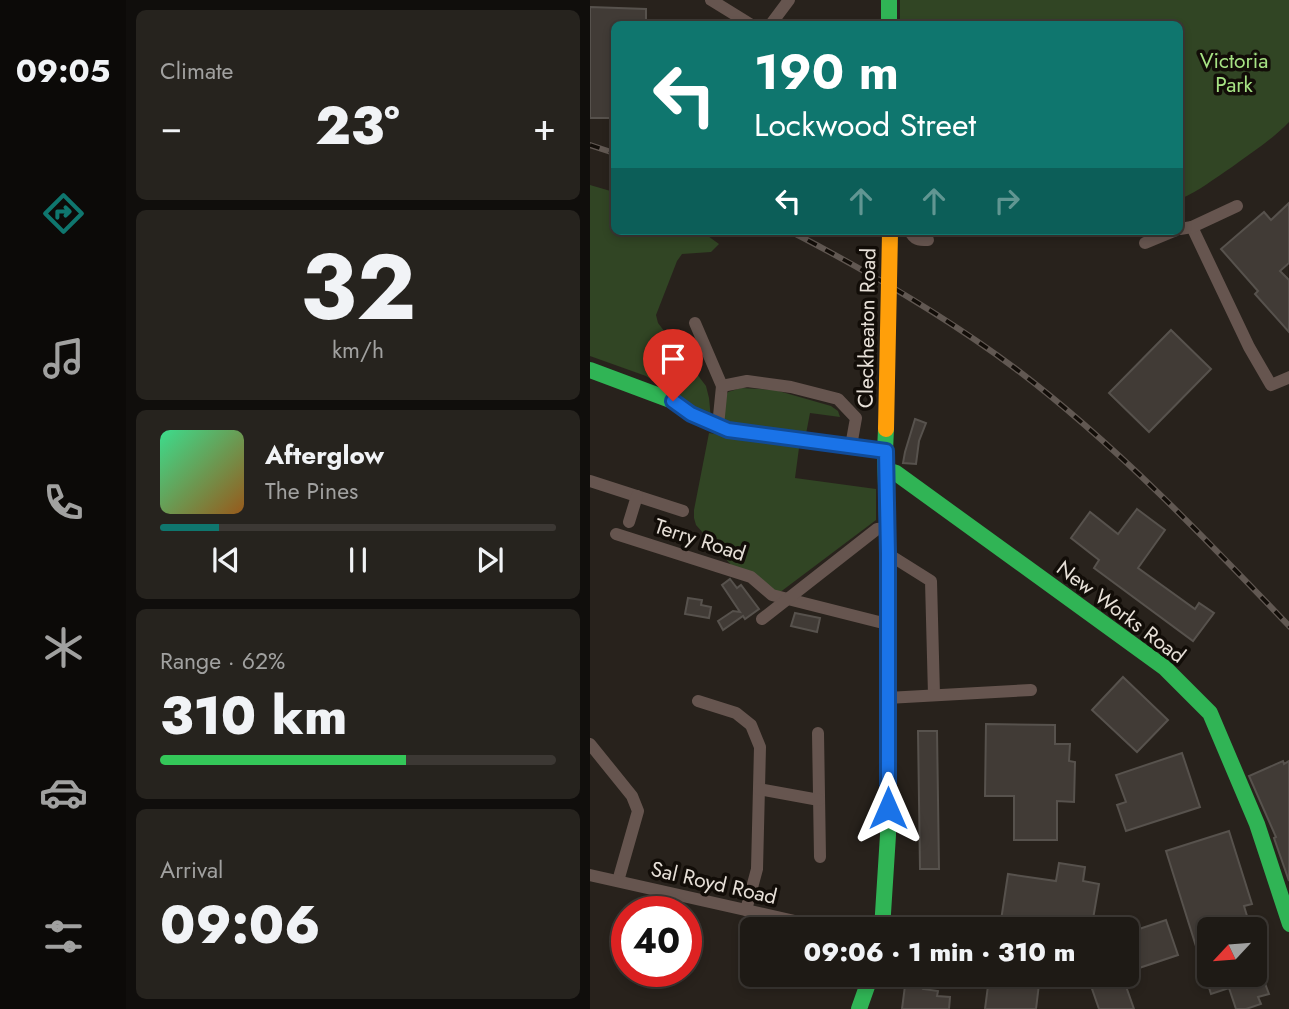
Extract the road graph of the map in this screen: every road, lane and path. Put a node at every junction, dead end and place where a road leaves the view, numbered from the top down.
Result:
1 (711, 0) edge
2 (789, 0) edge
3 (889, 0) edge
4 (745, 21) edge
5 (773, 21) edge
6 (889, 21) edge
7 (1237, 206) dead end
8 (1186, 228) edge
9 (890, 235) edge
10 (912, 235) edge
11 (1164, 235) edge
12 (928, 240) dead end
13 (1145, 243) dead end
14 (695, 323) dead end
15 (590, 370) edge
16 (1289, 377) edge
17 (722, 386) junction
18 (718, 426) junction
19 (851, 446) junction
20 (886, 451) junction
21 (886, 470) junction
22 (590, 481) edge
23 (637, 496) junction
24 (683, 512) dead end
25 (630, 522) dead end
26 (887, 528) junction
27 (616, 534) dead end
28 (888, 554) junction
29 (787, 598) junction
30 (762, 619) dead end
31 (887, 624) junction
32 (1030, 690) dead end
33 (934, 695) junction
34 (887, 698) junction
35 (698, 701) dead end
36 (818, 733) dead end
37 (590, 744) edge
38 (759, 789) junction
39 (819, 800) junction
40 (820, 857) dead end
41 (590, 875) edge
42 (618, 881) junction
43 (746, 910) junction
44 (777, 917) edge
45 (883, 917) edge
46 (1289, 924) edge
47 (867, 987) edge
48 (859, 1009) edge

1 - 4 street
2 - 5 street
3 - 6 street
7 - 8 street
8 - 16 street
9 - 20 street, Cleckheaton Road, bridge
10 - 12 street
11 - 13 street
14 - 17 street
15 - 18 street
17 - 18 street
17 - 19 street
18 - 19 street
19 - 20 street
20 - 21 street, Cleckheaton Road
21 - 26 street, Cleckheaton Road
21 - 46 street, New Works Road
22 - 23 street
23 - 24 street
23 - 25 street
26 - 28 street, Cleckheaton Road
26 - 29 street
27 - 29 street, Terry Road
28 - 31 street, Cleckheaton Road
28 - 33 street
29 - 30 street
29 - 31 street, Terry Road
31 - 34 street, Cleckheaton Road
32 - 33 street
33 - 34 street
34 - 45 street, Cleckheaton Road
35 - 38 street
36 - 39 street
37 - 42 street
38 - 39 street
38 - 43 street
39 - 40 street
41 - 42 street, Sal Royd Road
42 - 43 street, Sal Royd Road
43 - 44 street, Sal Royd Road
47 - 48 street

